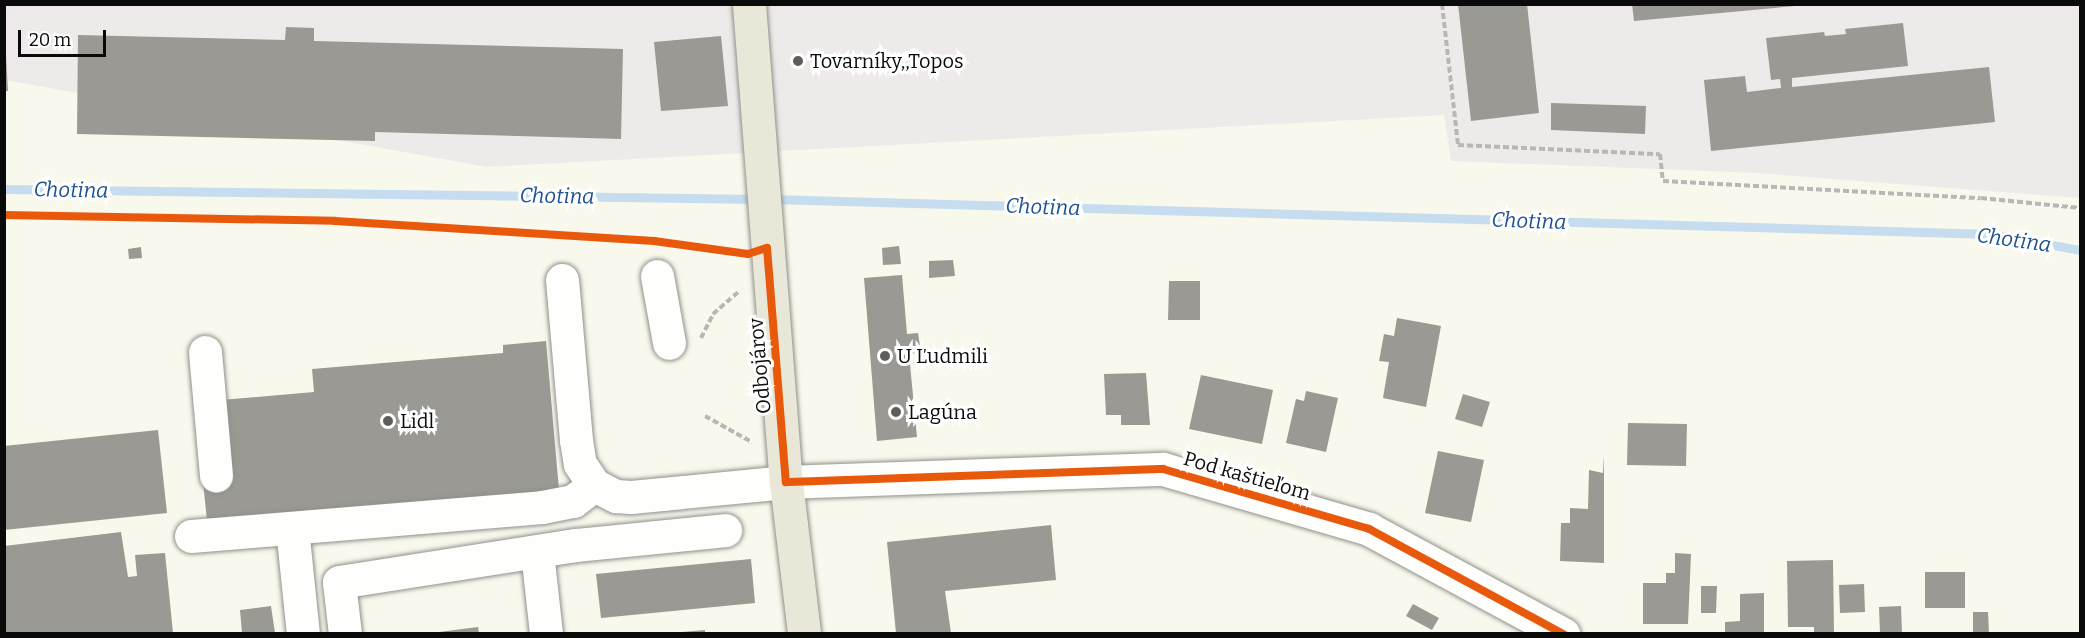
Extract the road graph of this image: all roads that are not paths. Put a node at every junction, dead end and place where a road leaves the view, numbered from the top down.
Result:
1 (749, 4) edge
2 (657, 276) dead end
3 (562, 280) dead end
4 (684, 341) road end
5 (205, 352) dead end
6 (216, 476) dead end
7 (786, 482) junction
8 (584, 493) junction
9 (292, 528) junction
10 (725, 531) dead end
11 (191, 536) dead end
12 (576, 545) junction
13 (537, 552) junction
14 (1547, 628) edge
15 (303, 633) edge
16 (345, 633) edge
17 (546, 633) edge
18 (804, 633) edge

1 - 7 main road, Odbojárov
2 - 4 street
3 - 8 street
5 - 6 street
7 - 8 street, Pod kaštieľom
7 - 14 street, Pod kaštieľom
7 - 18 main road, Odbojárov
8 - 9 street
8 - 12 street
9 - 11 street
9 - 15 street
10 - 12 street
12 - 13 street
13 - 16 street
13 - 17 street

